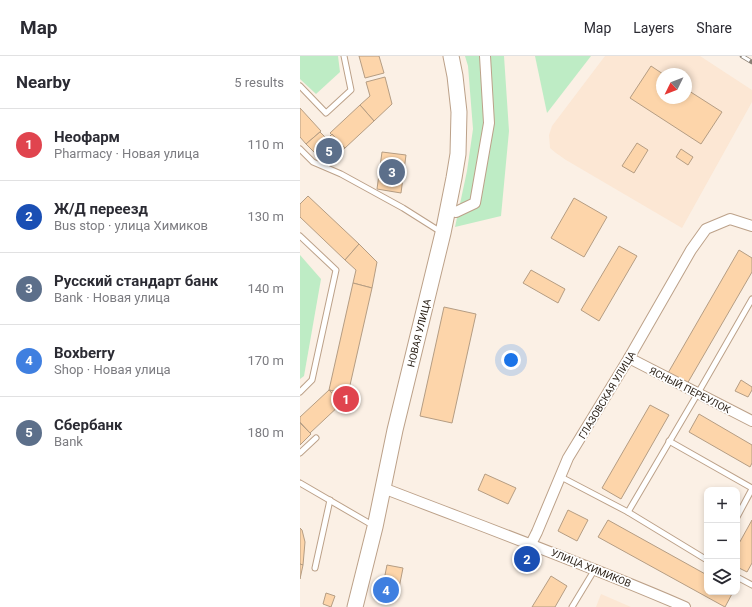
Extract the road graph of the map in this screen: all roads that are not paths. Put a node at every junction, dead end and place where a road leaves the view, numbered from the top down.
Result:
1 (344, 56) edge
2 (450, 56) edge
3 (485, 56) edge
4 (300, 86) edge
5 (300, 149) edge
6 (456, 212) dead end
7 (752, 226) edge
8 (443, 233) junction
9 (300, 236) edge
10 (752, 299) edge
11 (629, 358) junction
12 (300, 392) edge
13 (698, 393) junction
14 (751, 419) edge
15 (316, 438) dead end
16 (670, 441) junction
17 (300, 453) edge
18 (560, 477) junction
19 (300, 483) edge
20 (383, 488) junction
21 (752, 489) edge
22 (330, 500) junction
23 (740, 511) edge
24 (628, 512) junction
25 (374, 527) junction
26 (531, 544) junction
27 (705, 559) edge
28 (315, 568) dead end
29 (595, 569) junction
30 (740, 579) edge
31 (752, 585) edge
32 (355, 607) edge
33 (572, 607) edge
34 (685, 607) edge

1 - 4 lane
2 - 8 street, НОВАЯ УЛИЦА
3 - 6 street
5 - 8 lane
7 - 11 street, ГЛАЗОВСКАЯ УЛИЦА
8 - 20 street, НОВАЯ УЛИЦА
9 - 12 lane
10 - 13 lane
11 - 13 street, ЯСНЫЙ ПЕРЕУЛОК
11 - 18 street, ГЛАЗОВСКАЯ УЛИЦА
13 - 14 street, ЯСНЫЙ ПЕРЕУЛОК
13 - 16 lane
15 - 17 lane
16 - 21 lane
16 - 24 lane
18 - 24 lane
18 - 26 street, ГЛАЗОВСКАЯ УЛИЦА
19 - 22 lane
20 - 25 street, НОВАЯ УЛИЦА
20 - 26 street, УЛИЦА ХИМИКОВ
21 - 23 lane
22 - 25 lane
22 - 28 lane
24 - 27 lane
25 - 32 street, НОВАЯ УЛИЦА
26 - 29 street, УЛИЦА ХИМИКОВ
29 - 33 lane
29 - 34 street, УЛИЦА ХИМИКОВ
30 - 31 lane

